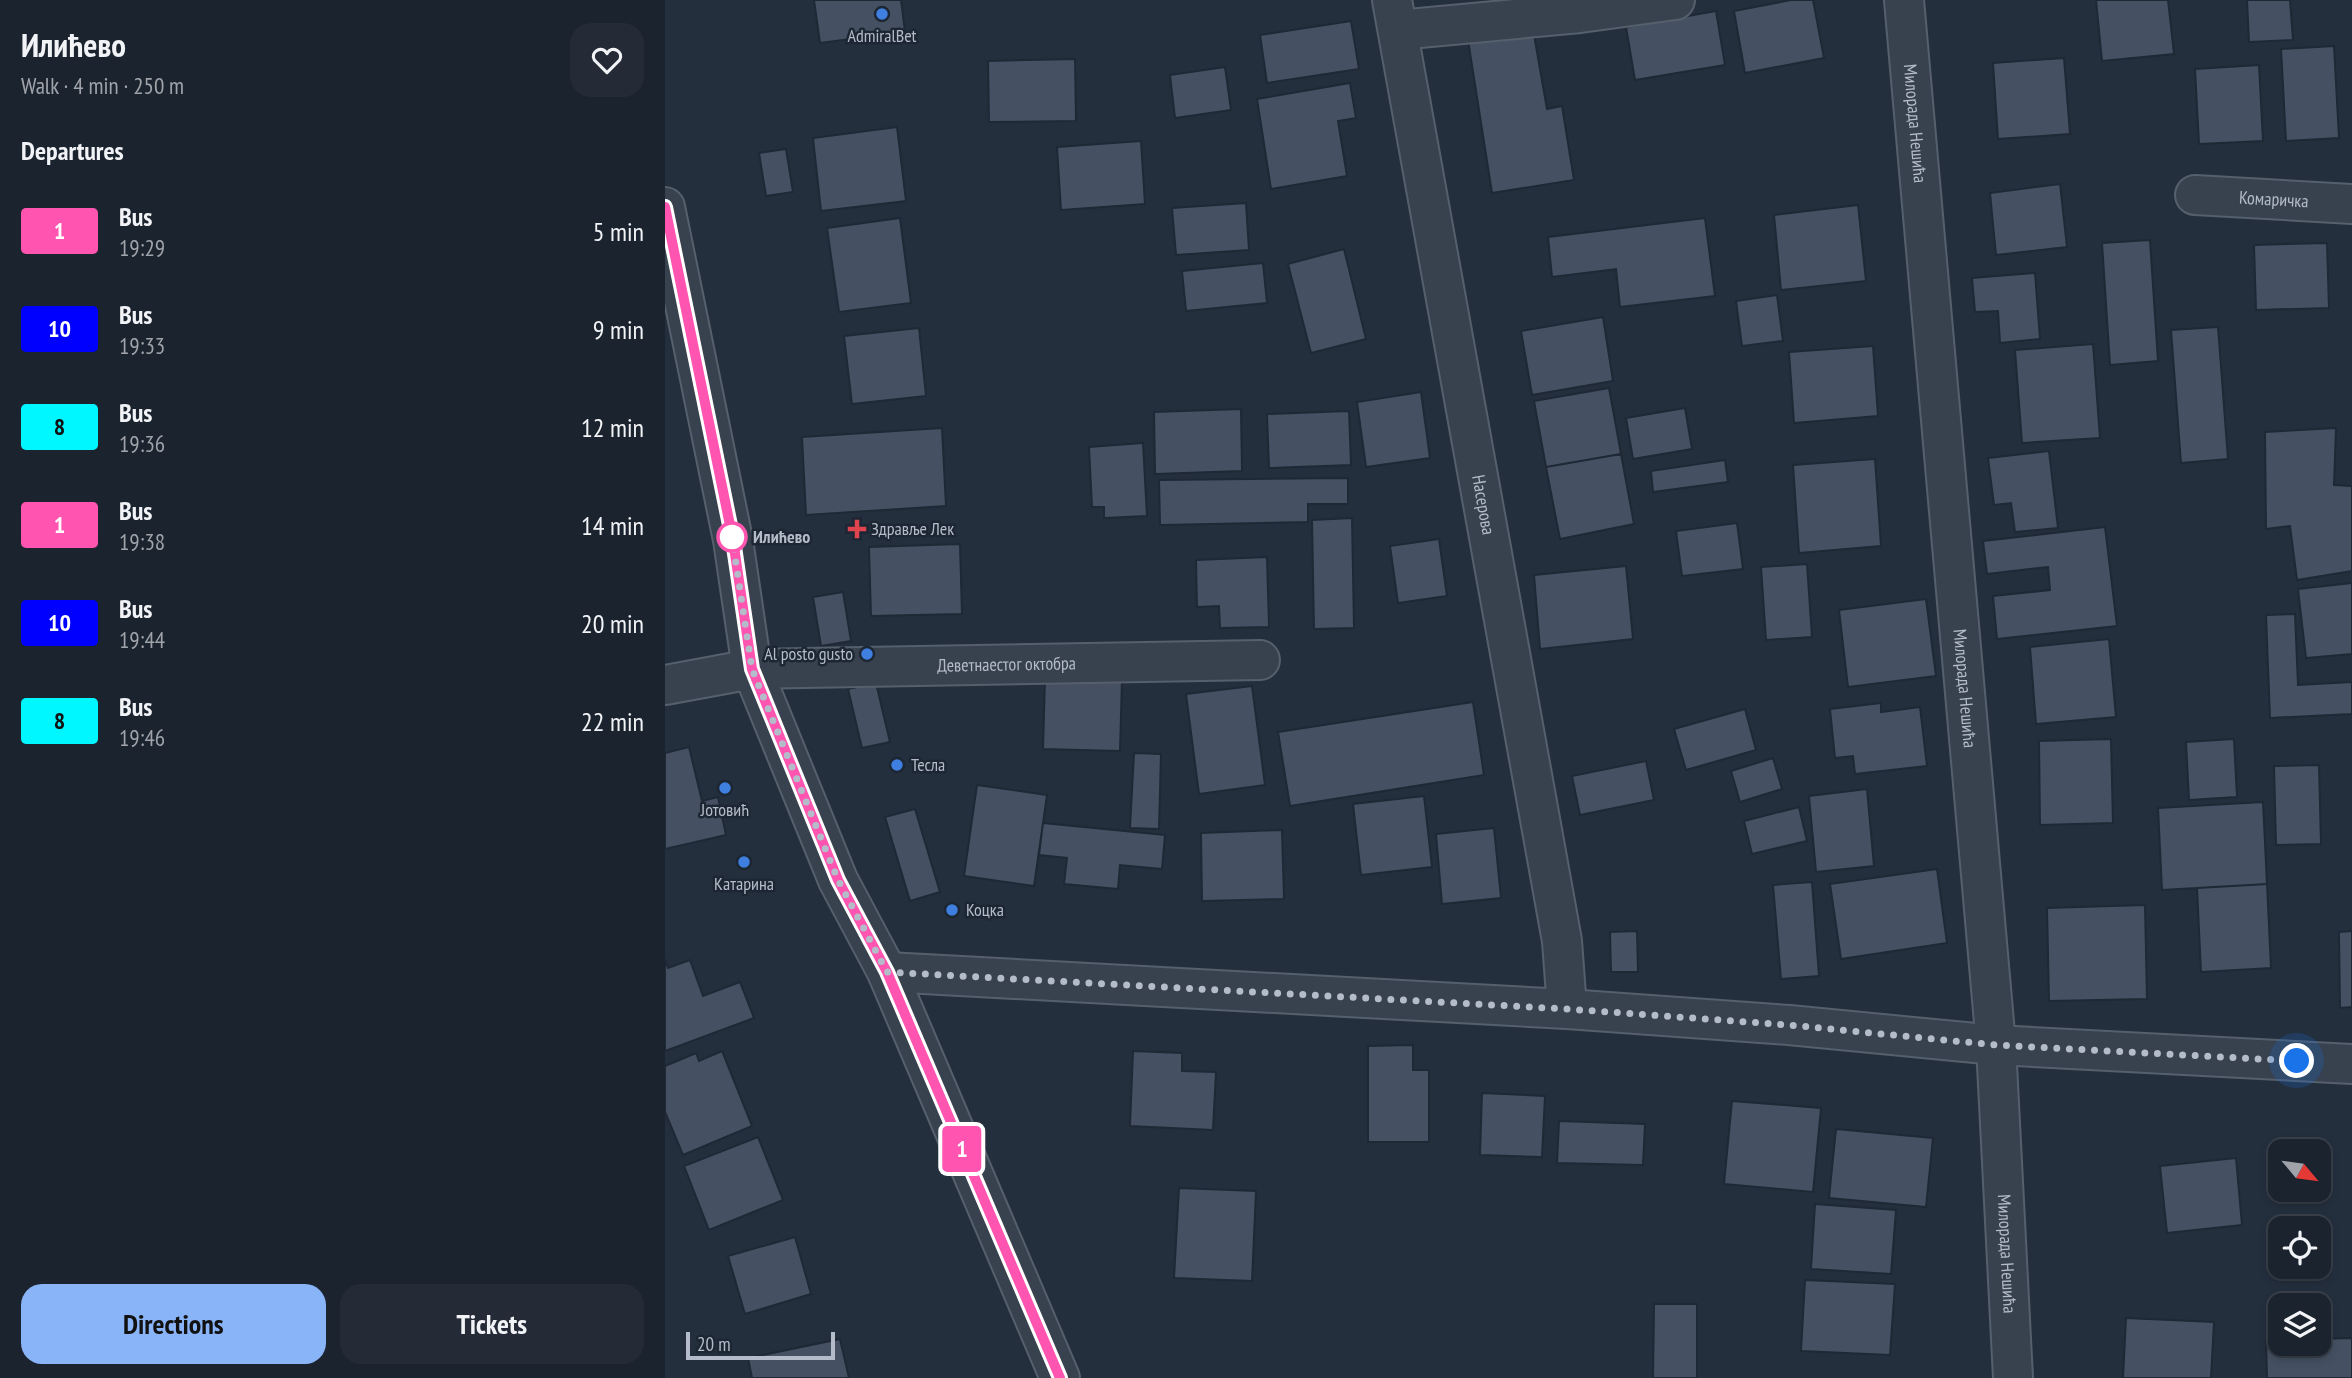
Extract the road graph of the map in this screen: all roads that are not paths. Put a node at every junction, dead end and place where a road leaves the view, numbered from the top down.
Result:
1 (1675, 0) edge
2 (1904, 0) edge
3 (1395, 15) edge
4 (2195, 195) dead end
5 (2352, 204) edge
6 (665, 207) edge
7 (1260, 660) dead end
8 (752, 669) junction
9 (665, 685) edge
10 (887, 972) junction
11 (1567, 1009) junction
12 (1996, 1045) junction
13 (2352, 1064) edge
14 (1060, 1378) edge
15 (2013, 1378) edge

1 - 3 street
2 - 12 street, Милорада Нешића
3 - 11 street, Насерова
4 - 5 street, Комаричка
6 - 8 street
7 - 8 street, Деветнаестог октобра
8 - 9 street, Деветнаестог октобра
8 - 10 street
10 - 11 street
10 - 14 street
11 - 12 street
12 - 13 street
12 - 15 street, Милорада Нешића

